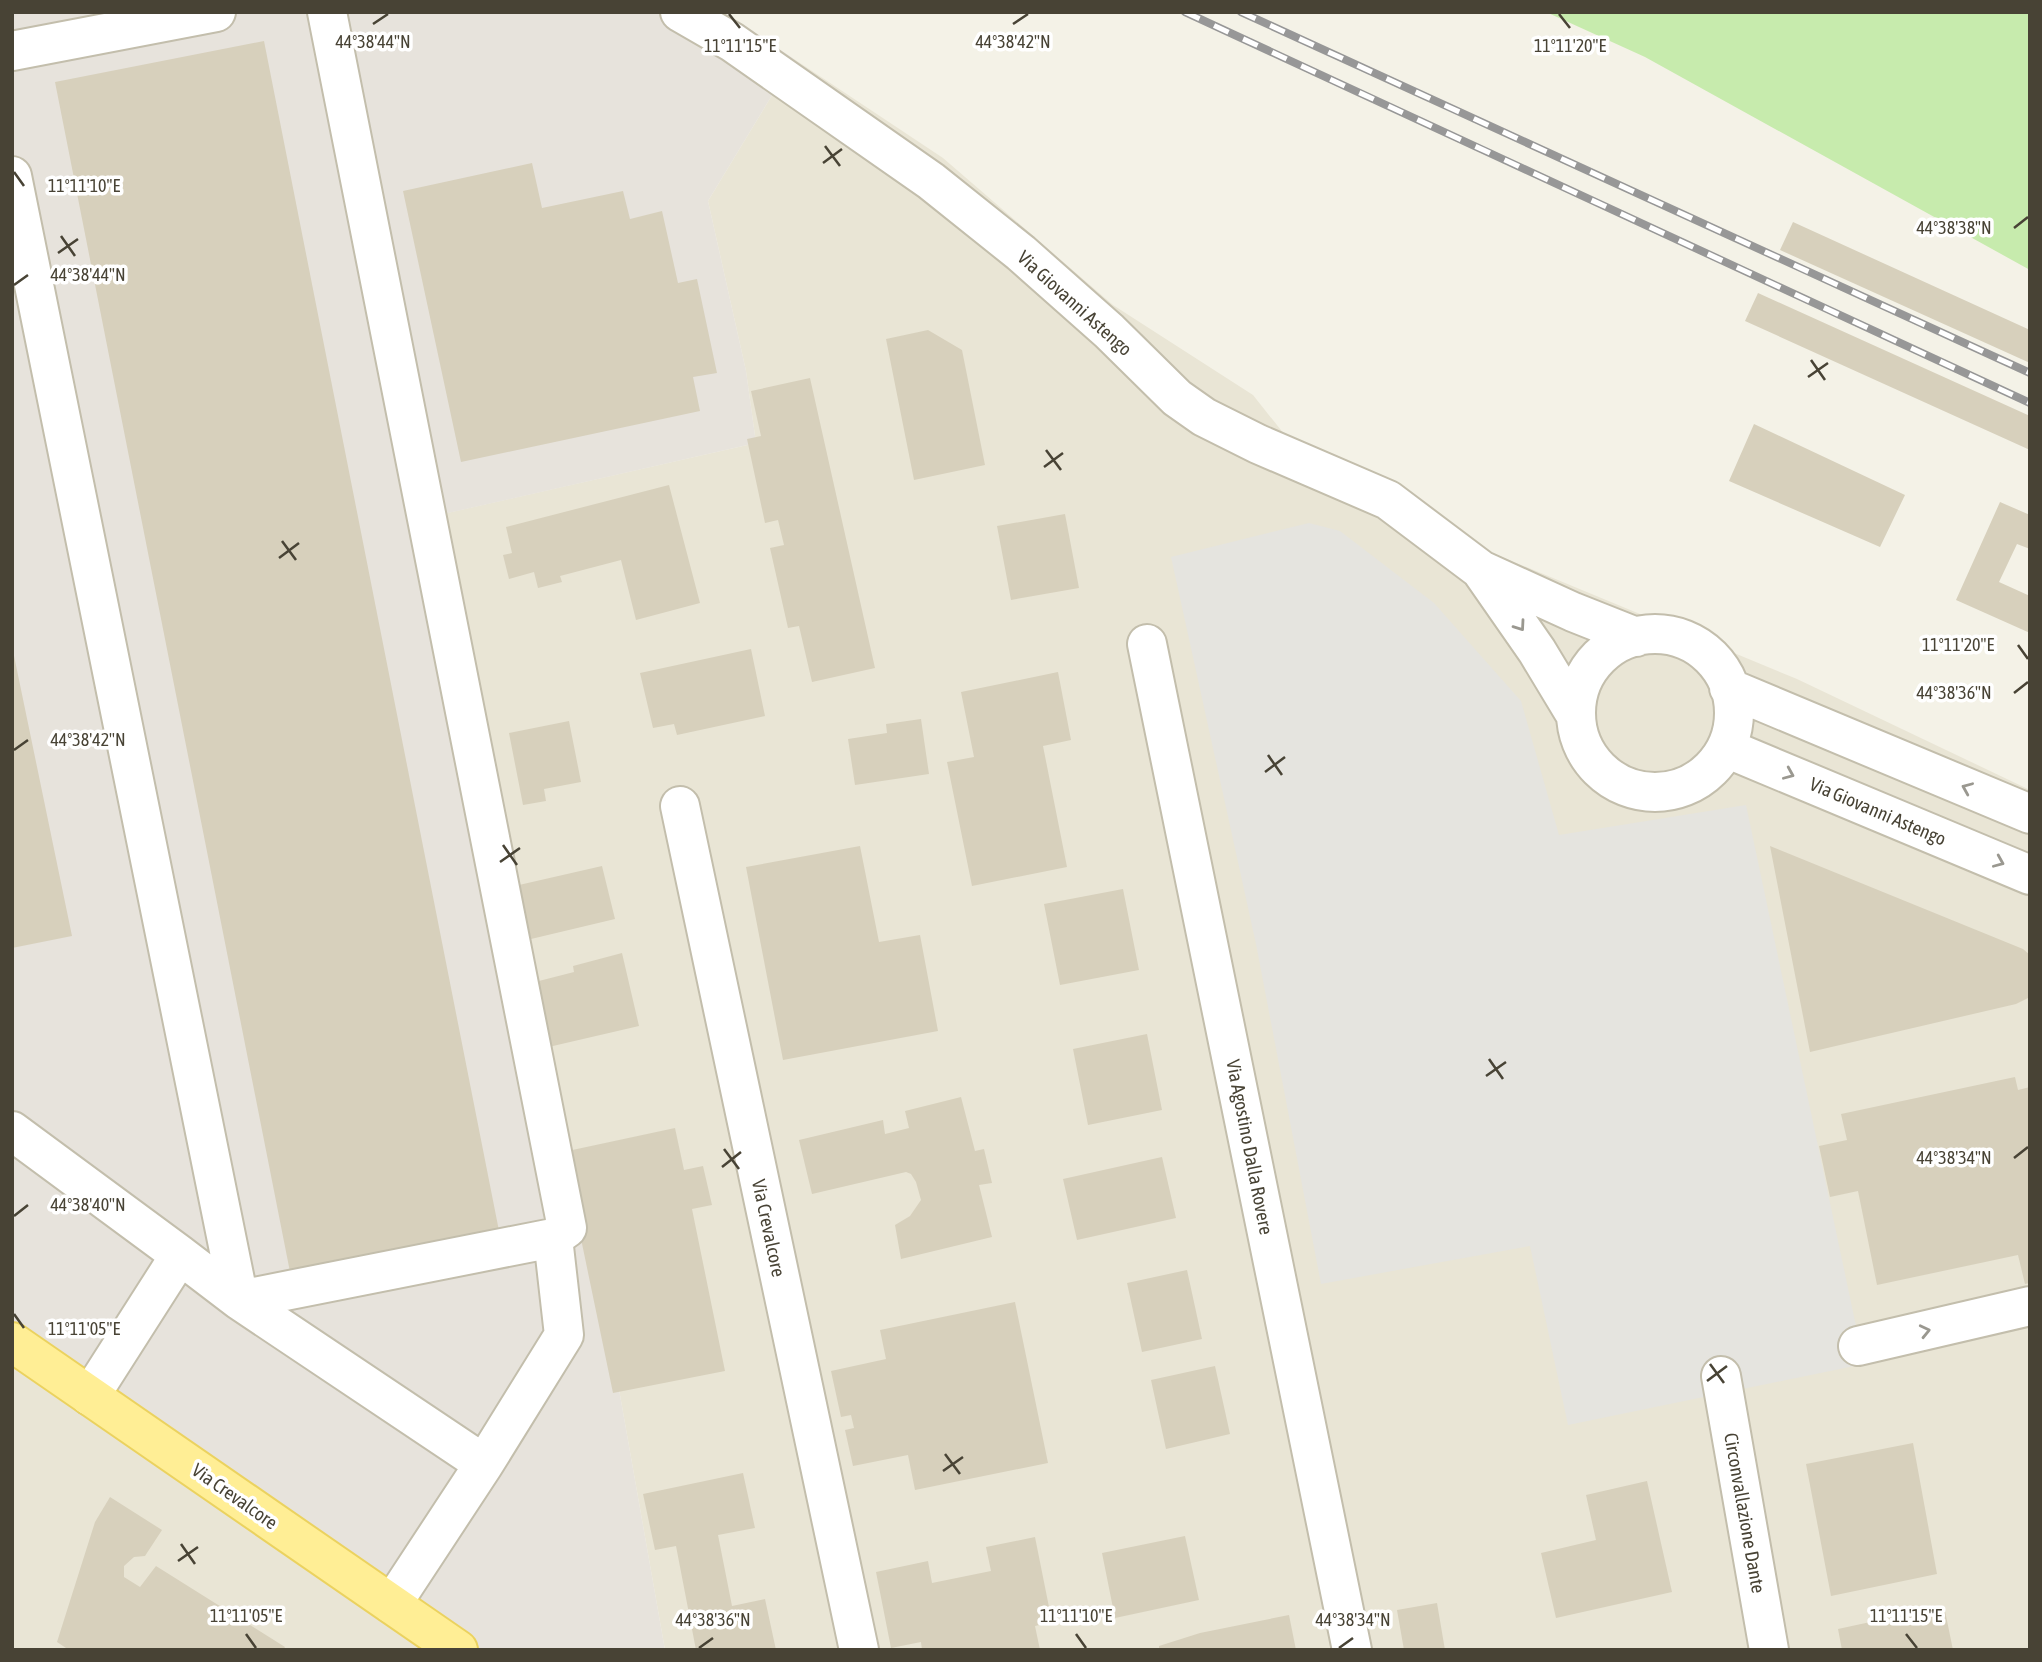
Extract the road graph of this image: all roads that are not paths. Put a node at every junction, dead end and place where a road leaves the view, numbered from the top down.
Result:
1 (216, 12) edge
2 (327, 12) edge
3 (680, 12) edge
4 (12, 51) edge
5 (12, 176) edge
6 (1481, 570) junction
7 (1636, 636) junction
8 (1147, 644) dead end
9 (1729, 688) junction
10 (1574, 714) junction
11 (1726, 748) junction
12 (680, 806) dead end
13 (2030, 814) edge
14 (2030, 875) edge
15 (12, 1131) edge
16 (553, 1238) junction
17 (180, 1255) junction
18 (239, 1300) junction
19 (2030, 1306) edge
20 (12, 1342) edge
21 (1858, 1346) dead end
22 (1721, 1376) dead end
23 (90, 1396) junction
24 (484, 1464) junction
25 (391, 1604) junction
26 (458, 1650) edge
27 (859, 1650) edge
28 (1352, 1650) edge
29 (1769, 1650) edge

1 - 4 street
2 - 16 street
3 - 6 street, Via Giovanni Astengo
5 - 18 street
6 - 7 street, Via Giovanni Astengo
6 -> 10 street, Via Giovanni Astengo
7 - 9 street, Via Giovanni Astengo
7 - 10 street, Via Giovanni Astengo
8 - 28 street, Via Agostino Dalla Rovere
9 - 11 street, Via Giovanni Astengo
13 -> 9 street
10 - 11 street, Via Giovanni Astengo
11 -> 14 street, Via Giovanni Astengo
12 - 27 street, Via Crevalcore
15 - 17 street
16 - 18 street
16 - 24 street
17 - 18 street
17 - 23 street
18 - 24 street
21 -> 19 street
20 - 23 main road, Via Crevalcore
22 - 29 street, Circonvallazione Dante
23 - 25 main road, Via Crevalcore
24 - 25 street
25 - 26 main road, Via Crevalcore

